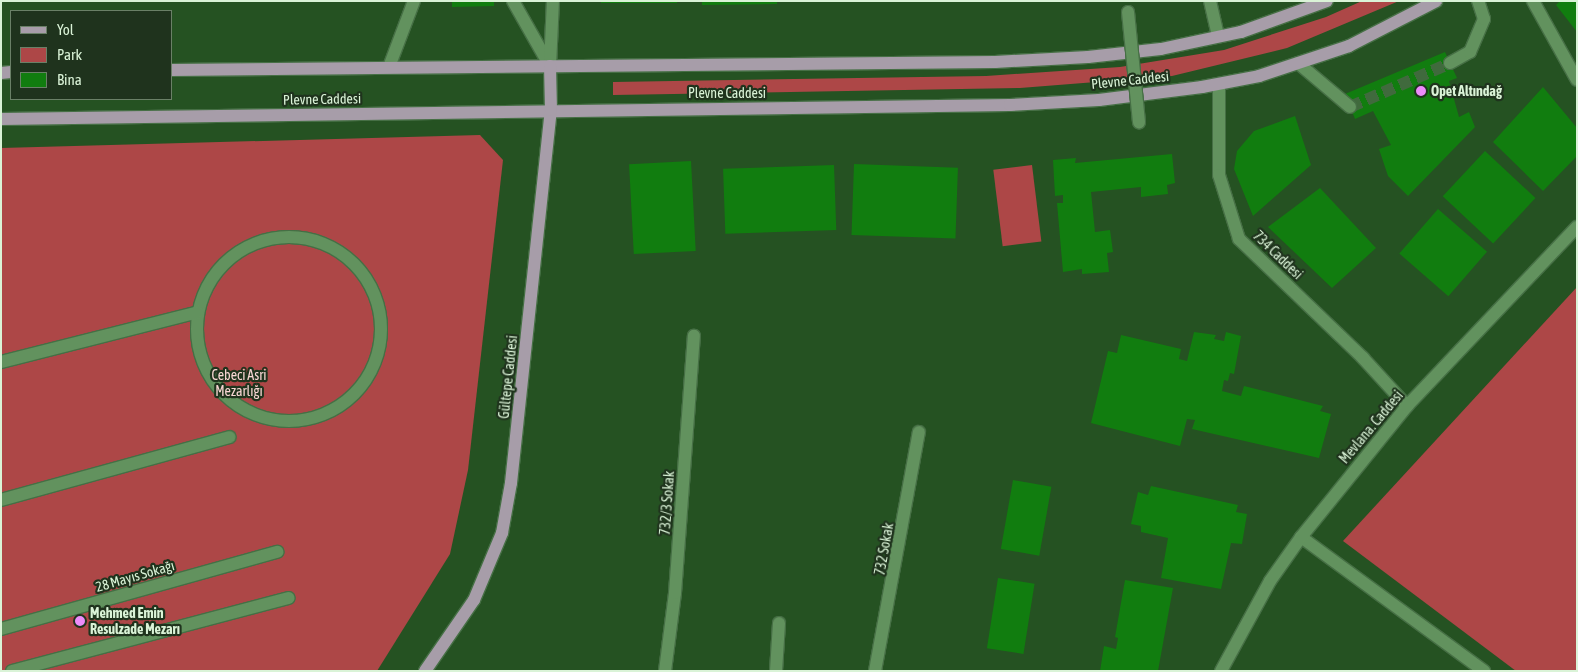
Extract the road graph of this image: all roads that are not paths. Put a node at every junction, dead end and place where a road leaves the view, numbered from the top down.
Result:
1 (414, 1) edge
2 (513, 1) edge
3 (553, 1) edge
4 (1210, 1) edge
5 (1327, 1) edge
6 (1436, 1) edge
7 (1478, 1) edge
8 (1534, 1) edge
9 (1128, 12) dead end
10 (1218, 36) junction
11 (1298, 63) junction
12 (1450, 63) tunnel mouth
13 (550, 66) junction
14 (389, 67) junction
15 (172, 70) edge
16 (1577, 80) edge
17 (1219, 84) junction
18 (1350, 107) dead end
19 (551, 110) junction
20 (1, 120) edge
21 (1139, 122) dead end
22 (1577, 228) edge
23 (198, 312) junction
24 (694, 336) dead end
25 (1, 362) edge
26 (1407, 406) junction
27 (919, 432) dead end
28 (229, 437) dead end
29 (1, 500) edge
30 (1301, 536) junction
31 (277, 552) dead end
32 (289, 598) dead end
33 (779, 623) dead end
34 (1, 630) edge
35 (12, 671) edge
36 (426, 671) edge
37 (665, 671) edge
38 (776, 671) edge
39 (876, 671) edge
40 (1221, 671) edge
41 (1484, 671) edge

1 - 14 street
2 - 13 street
3 - 13 street
4 - 10 street
5 - 10 main road, Plevne Caddesi
6 - 11 main road, Plevne Caddesi
7 - 12 street
8 - 16 street
9 - 21 street, bridge
10 - 13 main road, Plevne Caddesi
11 - 17 main road, Plevne Caddesi
11 - 18 street
13 - 14 main road, Plevne Caddesi
13 - 19 main road, Gültepe Caddesi
14 - 15 main road, Plevne Caddesi
17 - 19 main road, Plevne Caddesi
17 - 26 street, 734 Caddesi
19 - 20 main road, Plevne Caddesi
19 - 36 main road, Gültepe Caddesi
22 - 26 street, Mevlana. Caddesi
23 - 23 street
23 - 25 street
24 - 37 street, 732/3 Sokak
26 - 30 street, Mevlana. Caddesi
27 - 39 street, 732 Sokak
28 - 29 street
30 - 40 street, Mevlana. Caddesi
30 - 41 street
31 - 34 street, 28 Mayıs Sokağı
32 - 35 street
33 - 38 street

